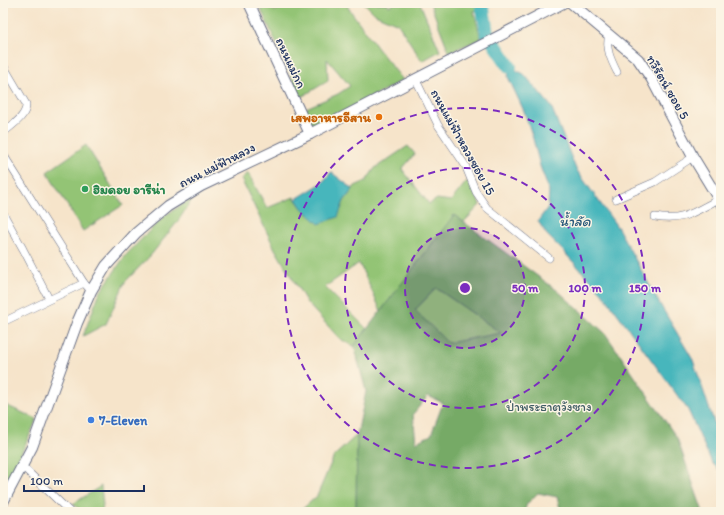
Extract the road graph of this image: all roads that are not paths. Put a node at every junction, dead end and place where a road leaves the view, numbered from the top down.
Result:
1 (249, 3) edge
2 (571, 3) edge
3 (558, 4) edge
4 (609, 34) junction
5 (3, 65) edge
6 (617, 72) dead end
7 (416, 80) junction
8 (3, 133) edge
9 (310, 134) junction
10 (3, 154) edge
11 (693, 157) junction
12 (718, 195) edge
13 (616, 199) dead end
14 (3, 213) edge
15 (654, 217) dead end
16 (549, 258) dead end
17 (84, 282) junction
18 (91, 291) junction
19 (49, 300) junction
20 (3, 322) edge
21 (22, 466) junction
22 (3, 502) edge
23 (70, 512) edge

1 - 9 street, ถนนแม่กก
2 - 4 street, ทวีรัตน์ ซอย 5
3 - 7 street, ถนน แม่ฟ้าหลวง
4 - 6 street
4 - 11 street, ทวีรัตน์ ซอย 5
5 - 8 street
7 - 9 street, ถนน แม่ฟ้าหลวง
7 - 16 street, ถนนแม่ฟ้าหลวงซอย 15
9 - 18 street, ถนน แม่ฟ้าหลวง
10 - 17 street
11 - 12 street, ทวีรัตน์ ซอย 5
11 - 13 street
12 - 15 street
14 - 19 street
17 - 18 street
17 - 19 street
18 - 21 street, ถนน แม่ฟ้าหลวง
19 - 20 street
21 - 22 street, ถนน แม่ฟ้าหลวง
21 - 23 street

